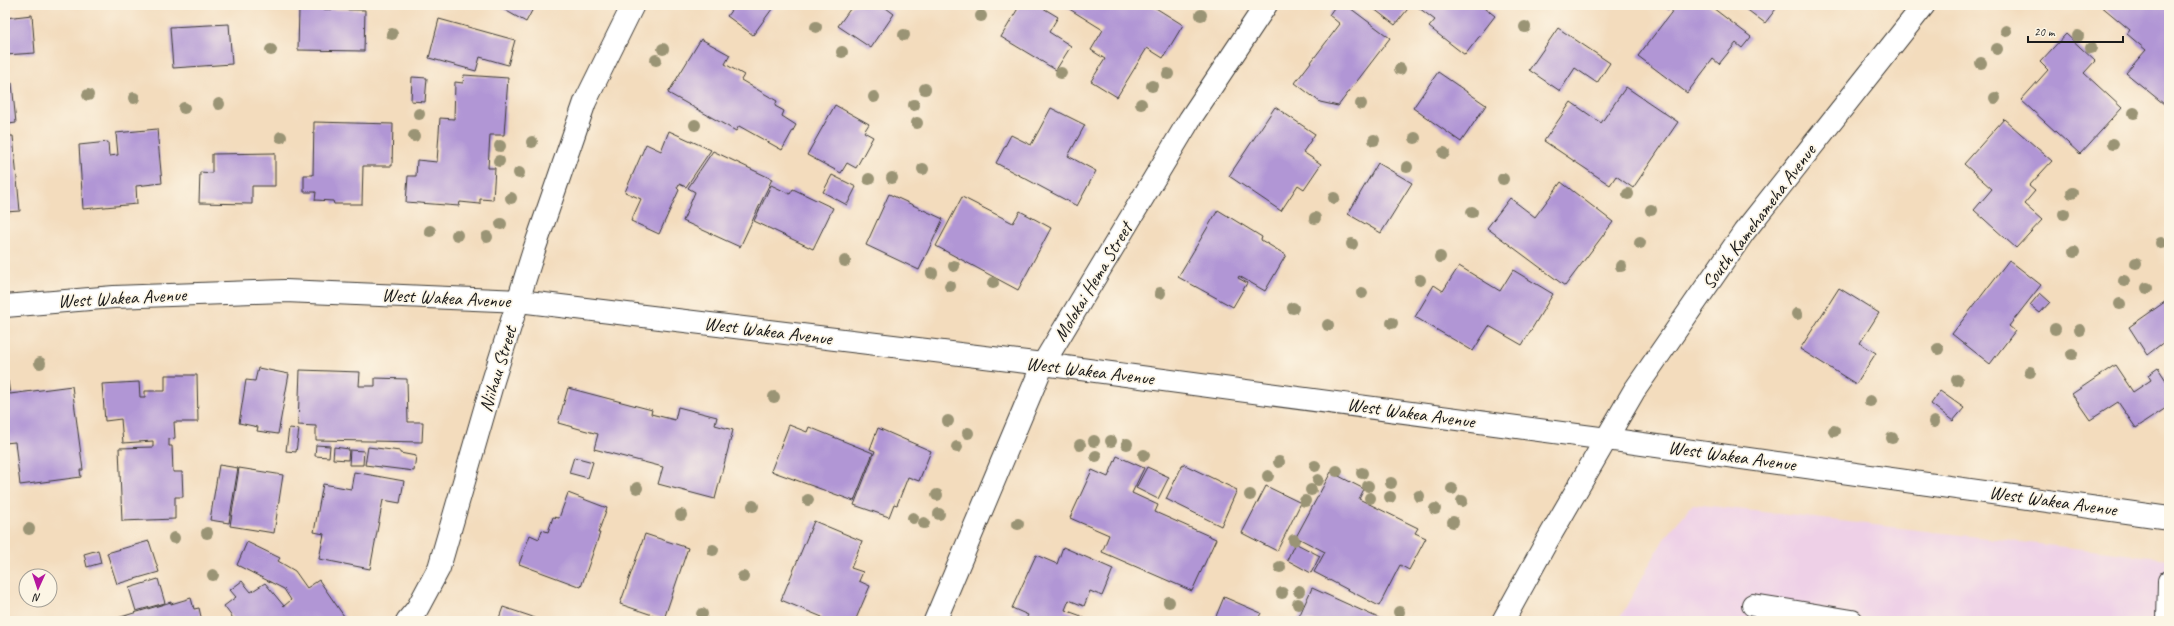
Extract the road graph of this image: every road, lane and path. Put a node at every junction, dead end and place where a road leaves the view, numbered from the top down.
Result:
1 (633, 5) edge
2 (1266, 5) edge
3 (1924, 5) edge
4 (519, 301) junction
5 (5, 306) edge
6 (1043, 364) junction
7 (1607, 439) junction
8 (2169, 518) edge
9 (2169, 581) edge
10 (1753, 605) dead end
11 (407, 621) edge
12 (936, 621) edge
13 (1504, 621) edge
14 (1852, 621) edge
15 (2168, 621) edge

1 - 4 street, Niihau Street
2 - 6 street, Molokai Hema Street
3 - 7 street, South Kamehameha Avenue
4 - 5 street, West Wakea Avenue
4 - 6 street, West Wakea Avenue
4 - 11 street, Niihau Street
6 - 7 street, West Wakea Avenue
6 - 12 street, Molokai Hema Street
7 - 8 street, West Wakea Avenue
7 - 13 street, South Kamehameha Avenue
9 - 15 street
10 - 14 street

